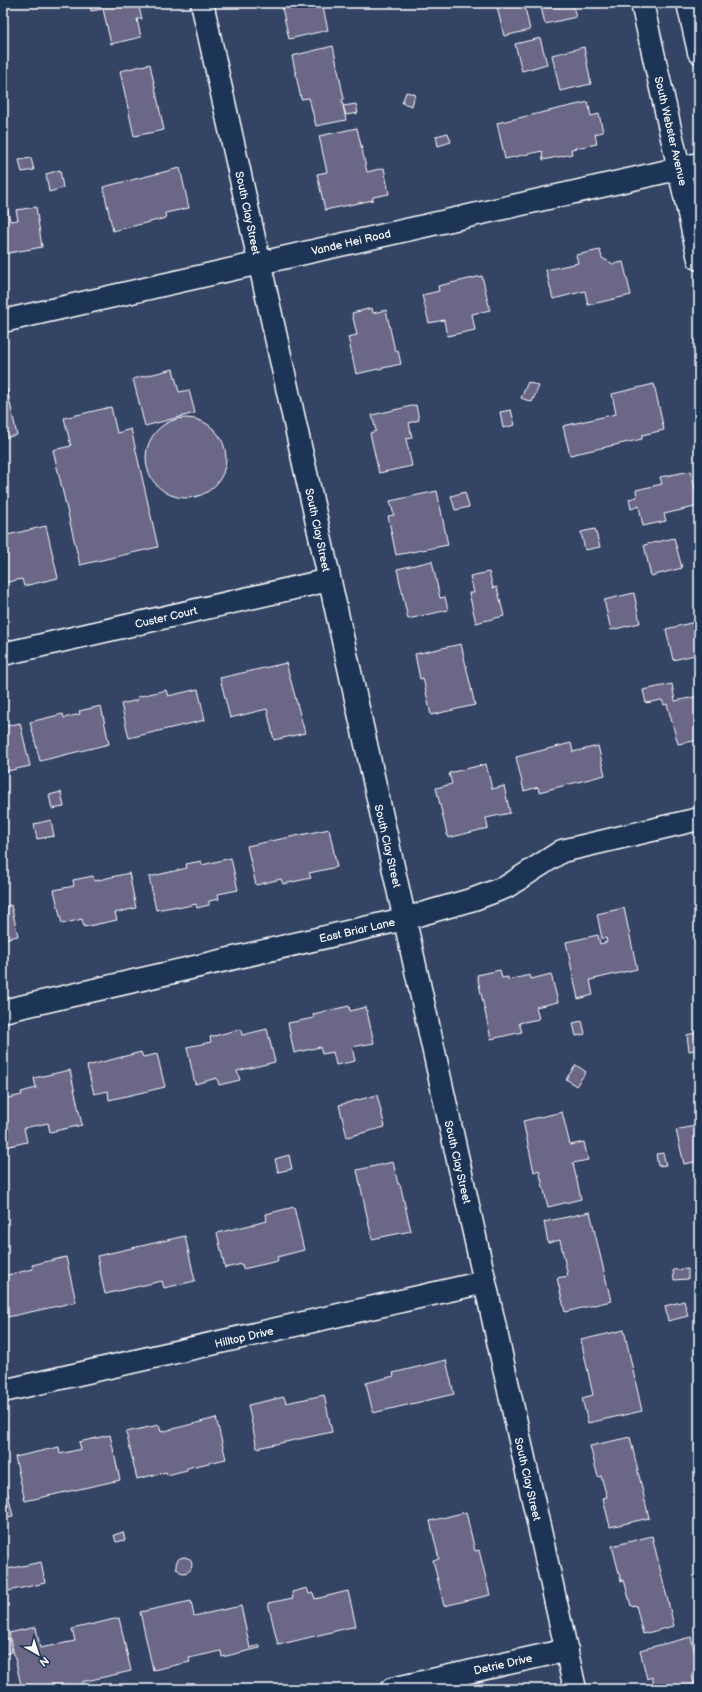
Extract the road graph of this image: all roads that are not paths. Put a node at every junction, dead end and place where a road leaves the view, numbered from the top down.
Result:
1 (202, 3) edge
2 (642, 3) edge
3 (688, 3) edge
4 (699, 52) edge
5 (689, 166) edge
6 (699, 259) edge
7 (258, 262) junction
8 (3, 321) edge
9 (329, 580) junction
10 (3, 654) edge
11 (699, 819) edge
12 (404, 919) junction
13 (3, 1011) edge
14 (485, 1282) junction
15 (3, 1391) edge
16 (566, 1650) junction
17 (392, 1689) edge
18 (575, 1689) edge

1 - 7 street, South Clay Street
2 - 5 street, South Webster Avenue
3 - 4 street
5 - 6 street, South Webster Avenue
5 - 7 street, Vande Hei Road
7 - 8 street, Vande Hei Road
7 - 9 street, South Clay Street
9 - 10 street, Custer Court
9 - 12 street, South Clay Street
11 - 12 street, East Briar Lane
12 - 13 street, East Briar Lane
12 - 14 street, South Clay Street
14 - 15 street, Hilltop Drive
14 - 16 street, South Clay Street
16 - 17 street, Detrie Drive
16 - 18 street, South Clay Street

